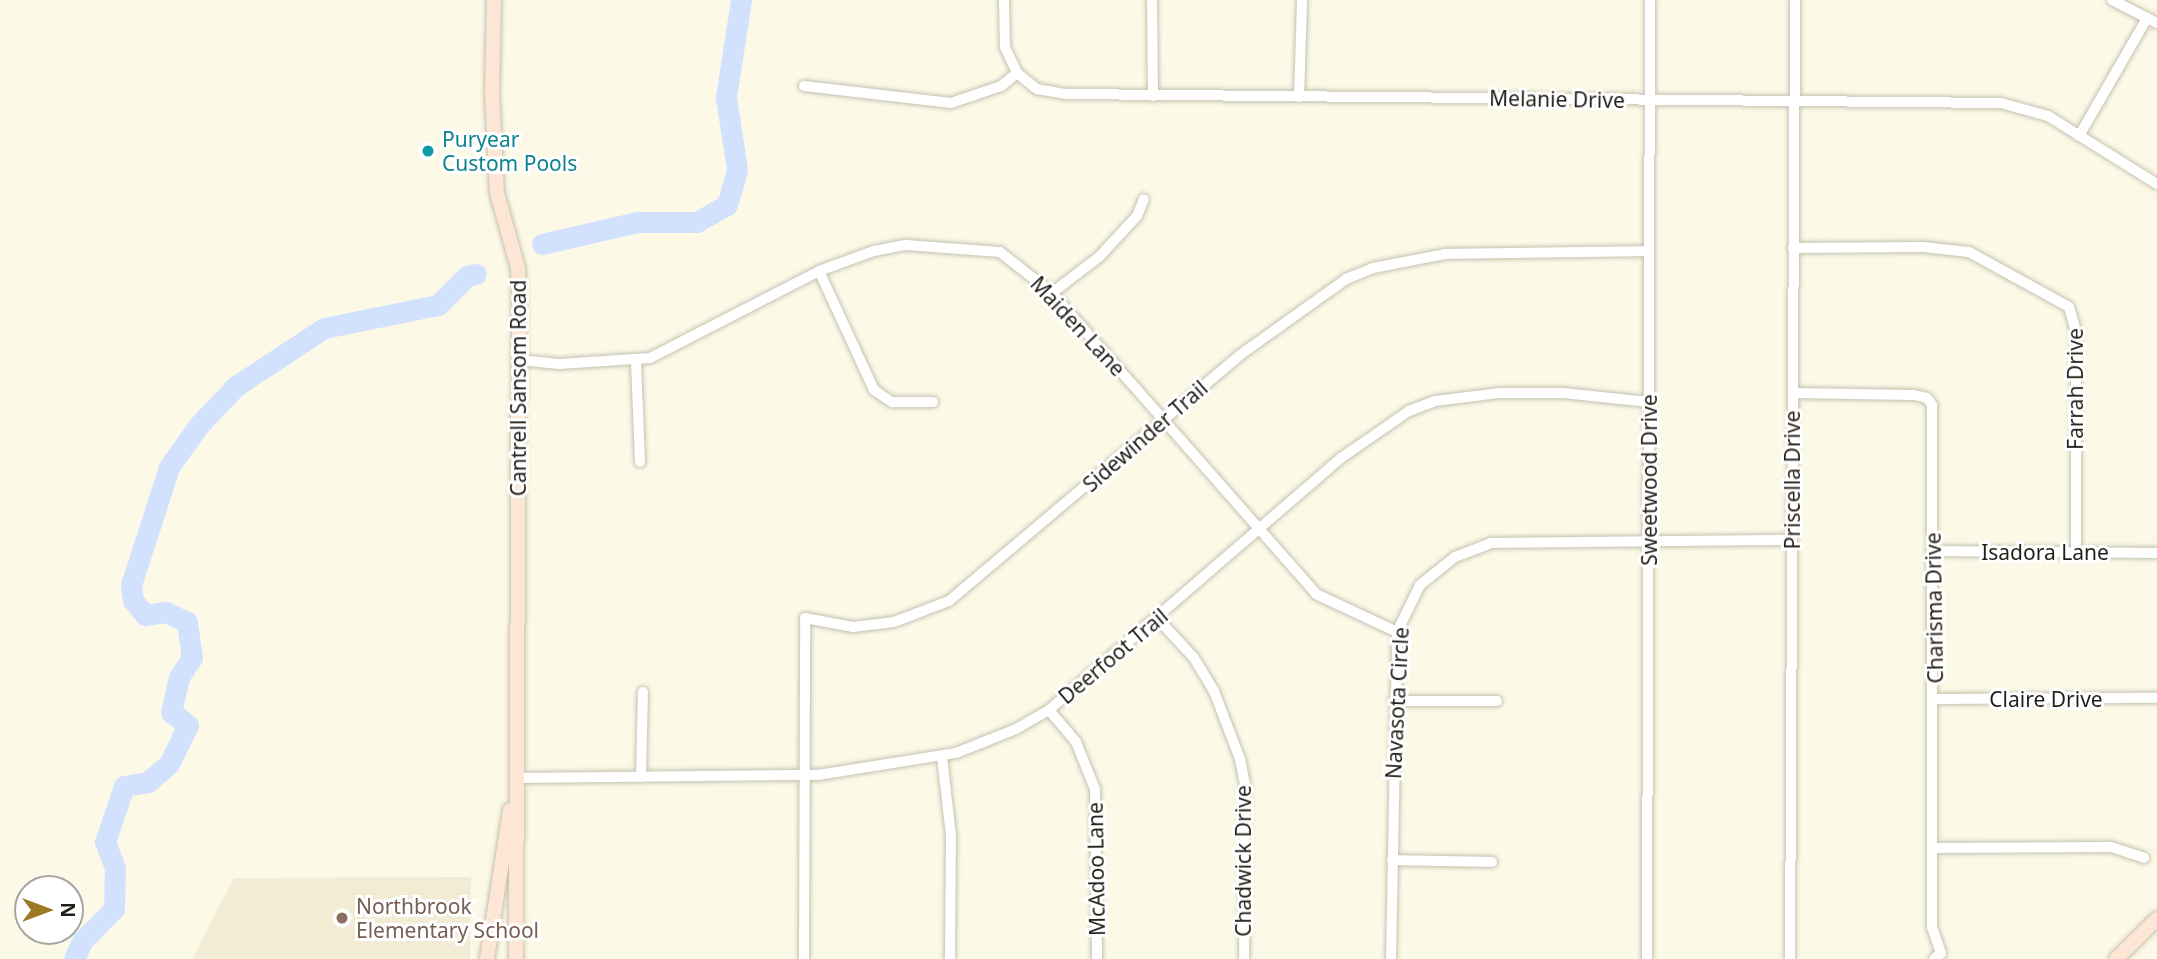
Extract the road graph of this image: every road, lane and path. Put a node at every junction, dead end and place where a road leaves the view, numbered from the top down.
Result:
1 (494, 0) edge
2 (1004, 0) edge
3 (1152, 0) edge
4 (1302, 0) edge
5 (1650, 0) edge
6 (1795, 0) edge
7 (2112, 0) edge
8 (2152, 21) edge
9 (1017, 73) junction
10 (804, 86) dead end
11 (1153, 96) junction
12 (1299, 97) junction
13 (1650, 100) junction
14 (1794, 101) junction
15 (2079, 136) junction
16 (2157, 184) edge
17 (1144, 199) dead end
18 (1793, 248) junction
19 (1649, 251) junction
20 (819, 271) junction
21 (1052, 293) junction
22 (519, 360) junction
23 (636, 362) junction
24 (1793, 393) junction
25 (933, 402) dead end
26 (1649, 402) junction
27 (1162, 419) junction
28 (640, 462) dead end
29 (1259, 530) junction
30 (1792, 540) junction
31 (1648, 542) junction
32 (1933, 551) junction
33 (2076, 552) junction
34 (2157, 553) edge
35 (1158, 619) junction
36 (1397, 632) junction
37 (643, 692) dead end
38 (2157, 698) edge
39 (1934, 699) junction
40 (1394, 701) junction
41 (1497, 701) dead end
42 (1049, 709) junction
43 (942, 757) junction
44 (806, 775) junction
45 (641, 777) junction
46 (517, 778) junction
47 (1934, 848) junction
48 (2144, 858) dead end
49 (1392, 860) junction
50 (1492, 862) dead end
51 (2157, 919) edge
52 (1938, 956) edge
53 (487, 959) edge
54 (516, 959) edge
55 (804, 959) edge
56 (950, 959) edge
57 (1097, 959) edge
58 (1244, 959) edge
59 (1391, 959) edge
60 (1647, 959) edge
61 (1790, 959) edge
62 (2116, 959) edge

1 - 22 main road, Cantrell Sansom Road
2 - 9 street
3 - 11 street
4 - 12 street
5 - 13 street, Sweetwood Drive
6 - 14 street, Priscella Drive
7 - 8 street
8 - 15 street
9 - 10 street
9 - 11 street, Melanie Drive
11 - 12 street, Melanie Drive
12 - 13 street, Melanie Drive
13 - 14 street, Melanie Drive
13 - 19 street, Sweetwood Drive
14 - 15 street, Melanie Drive
14 - 18 street, Priscella Drive
15 - 16 street, Melanie Drive
17 - 21 street
18 - 24 street, Priscella Drive
18 - 33 street, Farrah Drive
19 - 26 street, Sweetwood Drive
19 - 27 street, Sidewinder Trail
20 - 21 street, Maiden Lane
20 - 23 street, Maiden Lane
20 - 25 street
21 - 27 street, Maiden Lane
22 - 23 street, Maiden Lane
22 - 46 main road, Cantrell Sansom Road
23 - 28 street
24 - 30 street, Priscella Drive
24 - 32 street, Charisma Drive
26 - 29 street, Deerfoot Trail
26 - 31 street, Sweetwood Drive
27 - 29 street, Maiden Lane
27 - 44 street, Sidewinder Trail
29 - 35 street, Deerfoot Trail
29 - 36 street, Maiden Lane
30 - 31 street, Navasota Circle
30 - 61 street, Priscella Drive
31 - 36 street, Navasota Circle
31 - 60 street, Sweetwood Drive
32 - 33 street, Isadora Lane
32 - 39 street, Charisma Drive
33 - 34 street, Isadora Lane
35 - 42 street, Deerfoot Trail
35 - 58 street, Chadwick Drive
36 - 40 street, Navasota Circle
37 - 45 street
38 - 39 street, Claire Drive
39 - 47 street, Charisma Drive
40 - 41 street
40 - 49 street, Navasota Circle
42 - 43 street, Deerfoot Trail
42 - 57 street, McAdoo Lane
43 - 44 street, Deerfoot Trail
43 - 56 street
44 - 45 street, Deerfoot Trail
44 - 55 street
45 - 46 street, Deerfoot Trail
46 - 53 main road, Cantrell Sansom Road
46 - 54 main road, Cantrell Sansom Road
47 - 48 street
47 - 52 street, Charisma Drive
49 - 50 street
49 - 59 street, Navasota Circle
51 - 62 main road

